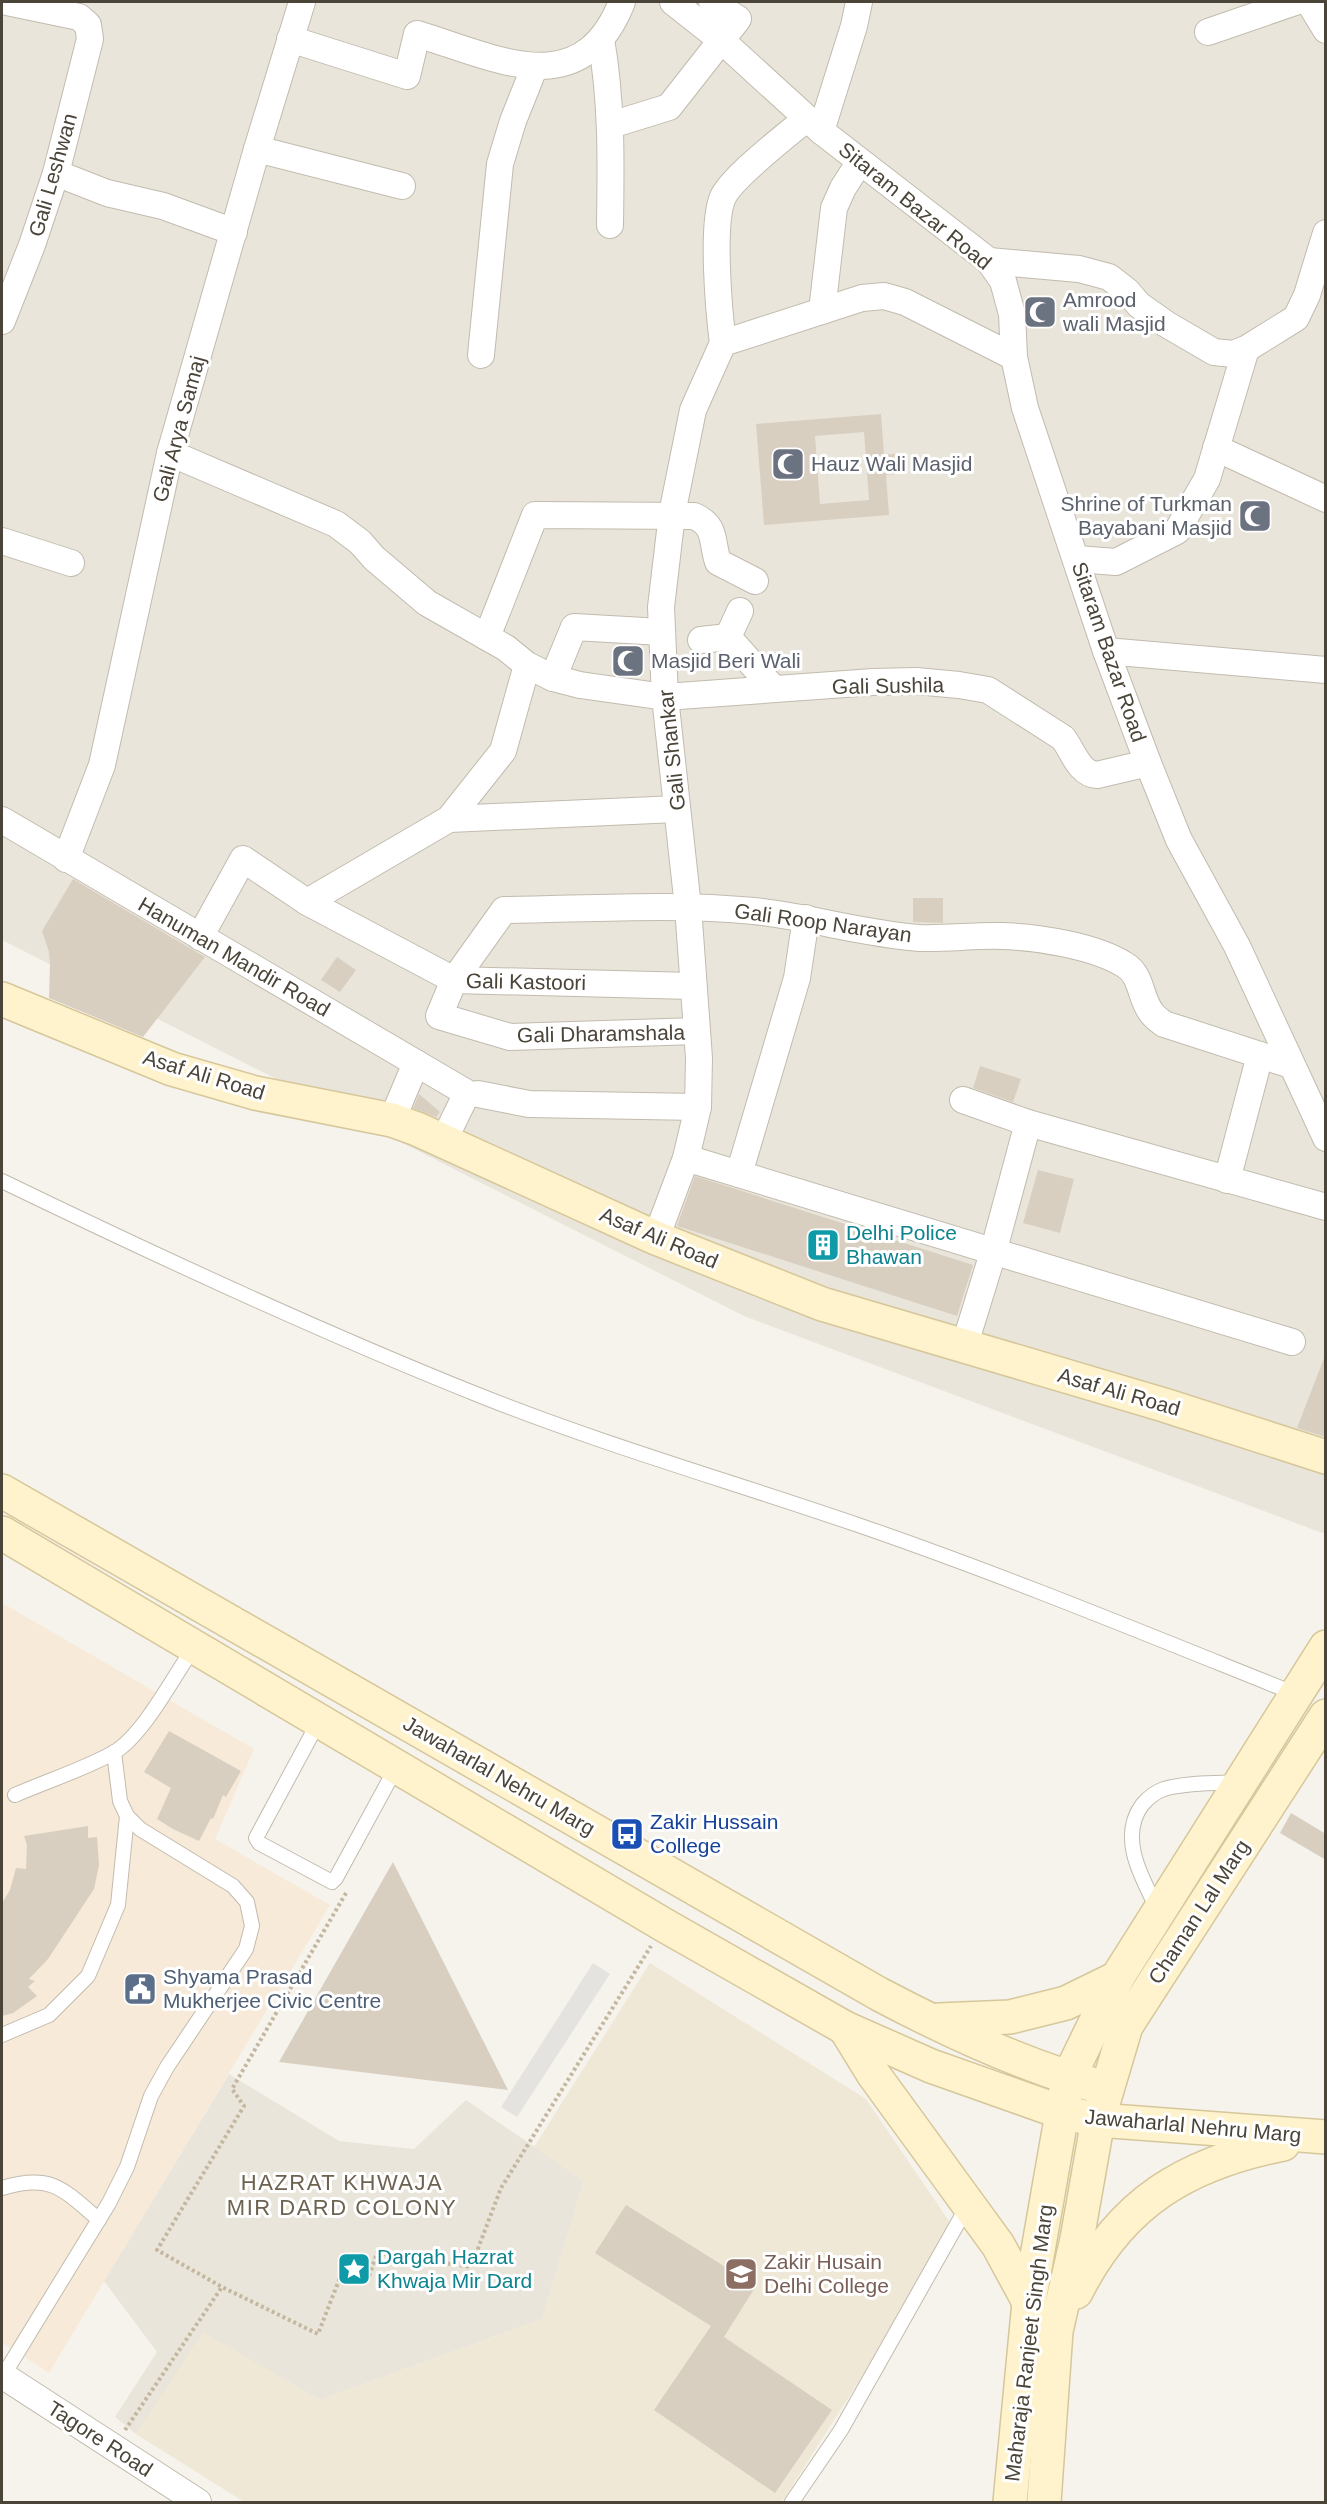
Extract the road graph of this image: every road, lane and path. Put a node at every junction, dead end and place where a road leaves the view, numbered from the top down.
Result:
1 (7, 2) edge
2 (302, 2) edge
3 (622, 2) edge
4 (674, 2) edge
5 (712, 2) edge
6 (859, 2) edge
7 (1295, 2) edge
8 (1309, 2) edge
9 (1326, 30) edge
10 (1208, 32) dead end
11 (290, 39) junction
12 (601, 39) junction
13 (720, 39) junction
14 (535, 66) junction
15 (611, 125) junction
16 (814, 125) junction
17 (257, 149) junction
18 (859, 163) junction
19 (56, 173) junction
20 (402, 186) dead end
21 (610, 225) dead end
22 (234, 232) junction
23 (1326, 233) edge
24 (989, 261) junction
25 (822, 311) junction
26 (2, 321) edge
27 (723, 343) junction
28 (1246, 349) junction
29 (481, 355) dead end
30 (1014, 357) junction
31 (1216, 448) junction
32 (170, 453) junction
33 (1326, 499) edge
34 (672, 514) junction
35 (2, 541) edge
36 (1077, 559) junction
37 (71, 563) dead end
38 (755, 581) dead end
39 (740, 611) dead end
40 (662, 632) junction
41 (487, 637) junction
42 (728, 637) junction
43 (701, 640) dead end
44 (1106, 651) junction
45 (527, 665) junction
46 (1326, 670) edge
47 (553, 678) junction
48 (774, 689) junction
49 (665, 697) junction
50 (1148, 763) junction
51 (677, 809) junction
52 (449, 819) junction
53 (5, 829) edge
54 (66, 859) junction
55 (307, 902) junction
56 (688, 907) junction
57 (806, 918) junction
58 (200, 937) junction
59 (454, 980) junction
60 (693, 986) junction
61 (2, 999) edge
62 (2, 1021) edge
63 (697, 1032) junction
64 (1260, 1055) junction
65 (416, 1063) junction
66 (1291, 1065) junction
67 (472, 1093) junction
68 (963, 1100) dead end
69 (698, 1107) junction
70 (392, 1120) junction
71 (1028, 1123) junction
72 (1326, 1138) edge
73 (443, 1142) junction
74 (686, 1158) junction
75 (739, 1174) junction
76 (1227, 1180) junction
77 (2, 1181) edge
78 (1326, 1206) edge
79 (656, 1238) junction
80 (993, 1252) junction
81 (1292, 1342) dead end
82 (964, 1347) junction
83 (1326, 1457) edge
84 (1326, 1480) edge
85 (2, 1491) edge
86 (4, 1537) edge
87 (194, 1647) junction
88 (1326, 1647) edge
89 (1296, 1694) junction
90 (1326, 1716) edge
91 (320, 1721) junction
92 (114, 1752) junction
93 (397, 1766) junction
94 (1240, 1782) junction
95 (15, 1795) dead end
96 (128, 1816) junction
97 (350, 1887) dead end
98 (1159, 1912) junction
99 (664, 1924) junction
100 (1117, 1978) junction
101 (928, 2020) junction
102 (845, 2028) junction
103 (2, 2035) edge
104 (1068, 2079) junction
105 (1106, 2088) junction
106 (1061, 2112) junction
107 (1098, 2120) junction
108 (1322, 2137) edge
109 (2, 2188) edge
110 (968, 2204) junction
111 (99, 2220) junction
112 (222, 2287) junction
113 (1029, 2302) junction
114 (1056, 2331) junction
115 (2, 2376) edge
116 (113, 2446) junction
117 (198, 2502) edge
118 (792, 2502) edge
119 (1010, 2502) edge
120 (1044, 2502) edge

1 - 19 street, Gali Leshwan
2 - 11 street, Gali Arya Samaj
3 - 12 street
4 - 13 street, Sitaram Bazar Road
5 - 13 street
6 - 16 street
7 - 10 street
8 - 9 street
11 - 14 street
11 - 17 street, Gali Arya Samaj
12 - 14 street
12 - 15 street
13 - 15 street
13 - 16 street, Sitaram Bazar Road
14 - 29 street
15 - 21 street
16 - 18 street, Sitaram Bazar Road
16 - 27 street
17 - 20 street
17 - 22 street, Gali Arya Samaj
18 - 24 street, Sitaram Bazar Road
18 - 25 street
19 - 22 street
19 - 26 street, Gali Leshwan
22 - 32 street, Gali Arya Samaj
23 - 28 street
24 - 28 street
24 - 30 street, Sitaram Bazar Road
25 - 27 street
25 - 30 street
27 - 34 street, Gali Shankar
28 - 31 street
30 - 36 street, Sitaram Bazar Road
31 - 33 street
31 - 36 street
32 - 41 street, Gali Sushila
32 - 54 street, Gali Arya Samaj
34 - 38 street
34 - 40 street, Gali Shankar
34 - 41 street
35 - 37 street
36 - 44 street, Sitaram Bazar Road
39 - 42 street
40 - 47 street
40 - 49 street, Gali Shankar
41 - 45 street, Gali Sushila
42 - 43 street
42 - 48 street
44 - 46 street
44 - 50 street, Sitaram Bazar Road
45 - 47 street, Gali Sushila
45 - 52 street
47 - 49 street, Gali Sushila
48 - 49 street, Gali Sushila
48 - 50 street, Gali Sushila
49 - 51 street, Gali Shankar
50 - 66 street, Sitaram Bazar Road
51 - 52 street
51 - 56 street, Gali Shankar
52 - 55 street
53 - 54 street, Hanuman Mandir Road
54 - 58 street, Hanuman Mandir Road
55 - 58 street, Gali Kastoori
55 - 59 street, Gali Kastoori
56 - 57 street, Gali Roop Narayan
56 - 59 street, Gali Roop Narayan
56 - 60 street, Gali Shankar
57 - 64 street, Gali Roop Narayan
57 - 75 street
58 - 65 street, Hanuman Mandir Road
59 - 60 street, Gali Kastoori
59 - 63 street, Gali Dharamshala
60 - 63 street, Gali Shankar
61 - 70 main road, Asaf Ali Road
62 - 84 main road, Asaf Ali Road
63 - 69 street, Gali Shankar
64 - 66 street, Gali Roop Narayan
64 - 76 street
65 - 67 street, Hanuman Mandir Road
65 - 70 street
66 - 72 street, Sitaram Bazar Road
67 - 69 street, Hanuman Mandir Road
67 - 73 street
68 - 71 street
69 - 74 street, Gali Shankar
70 - 73 main road, Asaf Ali Road
71 - 76 street
71 - 80 street
73 - 79 main road, Asaf Ali Road
74 - 75 street
74 - 79 street, Gali Shankar
75 - 80 street
76 - 78 street
77 - 89 lane
79 - 82 main road, Asaf Ali Road
80 - 81 street
80 - 82 street
82 - 83 main road, Asaf Ali Road
85 - 101 main road, Jawaharlal Nehru Marg
86 - 87 main road, Jawaharlal Nehru Marg
87 - 91 main road, Jawaharlal Nehru Marg
87 - 92 lane
88 - 89 main road, Chaman Lal Marg
89 - 94 main road, Chaman Lal Marg
90 - 105 main road, Chaman Lal Marg
91 - 93 main road, Jawaharlal Nehru Marg
91 - 93 lane
92 - 95 lane
92 - 96 lane
93 - 99 main road, Jawaharlal Nehru Marg
94 - 98 main road, Chaman Lal Marg
94 - 98 lane
96 - 103 lane
96 - 111 lane
97 - 112 path
98 - 100 main road, Chaman Lal Marg
99 - 102 main road, Jawaharlal Nehru Marg
99 - 112 path
100 - 101 main road
100 - 104 main road, Jawaharlal Nehru Marg
101 - 104 main road, Jawaharlal Nehru Marg
102 - 106 main road, Jawaharlal Nehru Marg
102 - 110 main road
104 - 105 main road, Jawaharlal Nehru Marg
104 - 106 main road, Jawaharlal Nehru Marg
105 - 107 main road, Chaman Lal Marg
106 - 107 main road, Jawaharlal Nehru Marg
106 - 113 main road, Maharaja Ranjeet Singh Marg
107 - 108 main road, Jawaharlal Nehru Marg
107 - 114 main road, Maharaja Ranjeet Singh Marg
108 - 114 main road
109 - 111 lane
110 - 113 main road
110 - 118 lane
111 - 115 lane
112 - 116 path
113 - 119 main road, Maharaja Ranjeet Singh Marg
114 - 120 main road, Maharaja Ranjeet Singh Marg
115 - 116 street, Tagore Road
116 - 117 street, Tagore Road

